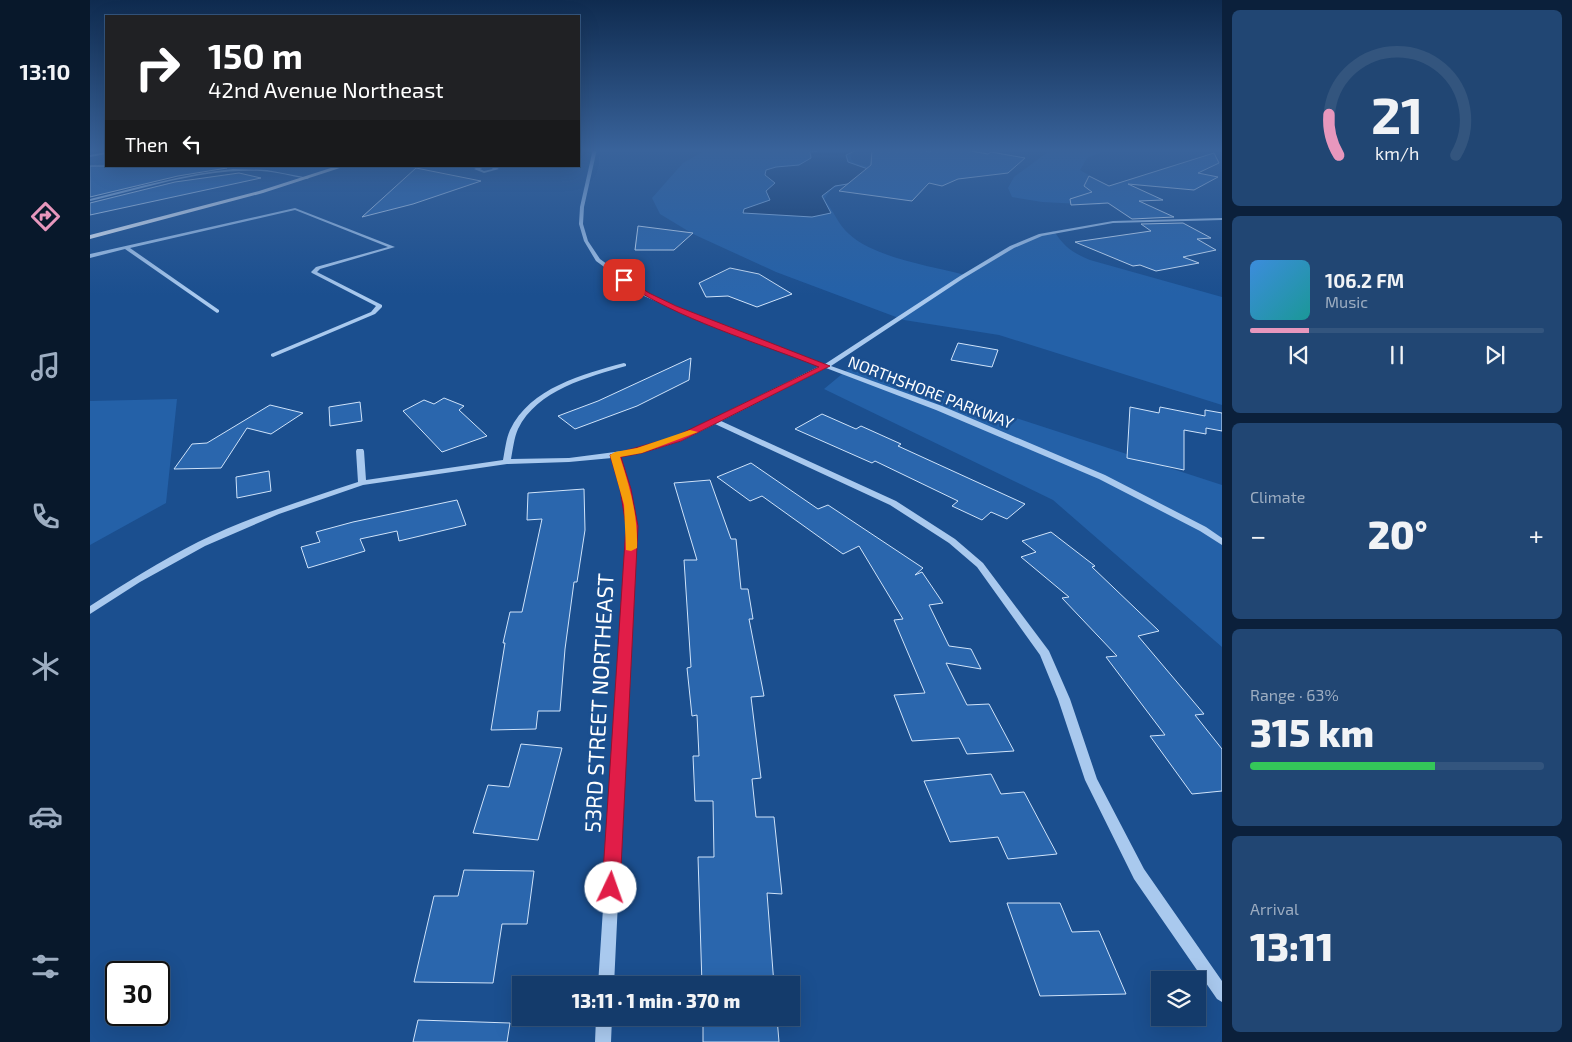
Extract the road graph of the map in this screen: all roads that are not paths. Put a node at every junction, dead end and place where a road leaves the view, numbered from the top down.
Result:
1 (237, 198) edge
2 (586, 198) edge
3 (295, 209) joint
4 (1222, 219) edge
5 (90, 237) edge
6 (126, 248) junction
7 (90, 256) edge
8 (217, 311) dead end
9 (273, 355) dead end
10 (624, 365) dead end
11 (826, 366) junction
12 (715, 420) junction
13 (360, 450) dead end
14 (615, 455) junction
15 (507, 462) junction
16 (362, 483) junction
17 (1222, 542) edge
18 (90, 612) edge
19 (607, 976) edge
20 (1222, 994) edge
21 (604, 1026) edge
22 (603, 1042) edge

1 - 5 main road
2 - 11 street, NORTHSHORE PARKWAY
3 - 6 street
3 - 9 street
4 - 11 street
6 - 7 street
6 - 8 street
10 - 15 street
11 - 12 street
11 - 17 street, NORTHSHORE PARKWAY
12 - 14 street
12 - 20 street
13 - 16 street
14 - 15 street
14 - 19 street, 53RD STREET NORTHEAST
15 - 16 street
16 - 18 street
21 - 22 street

